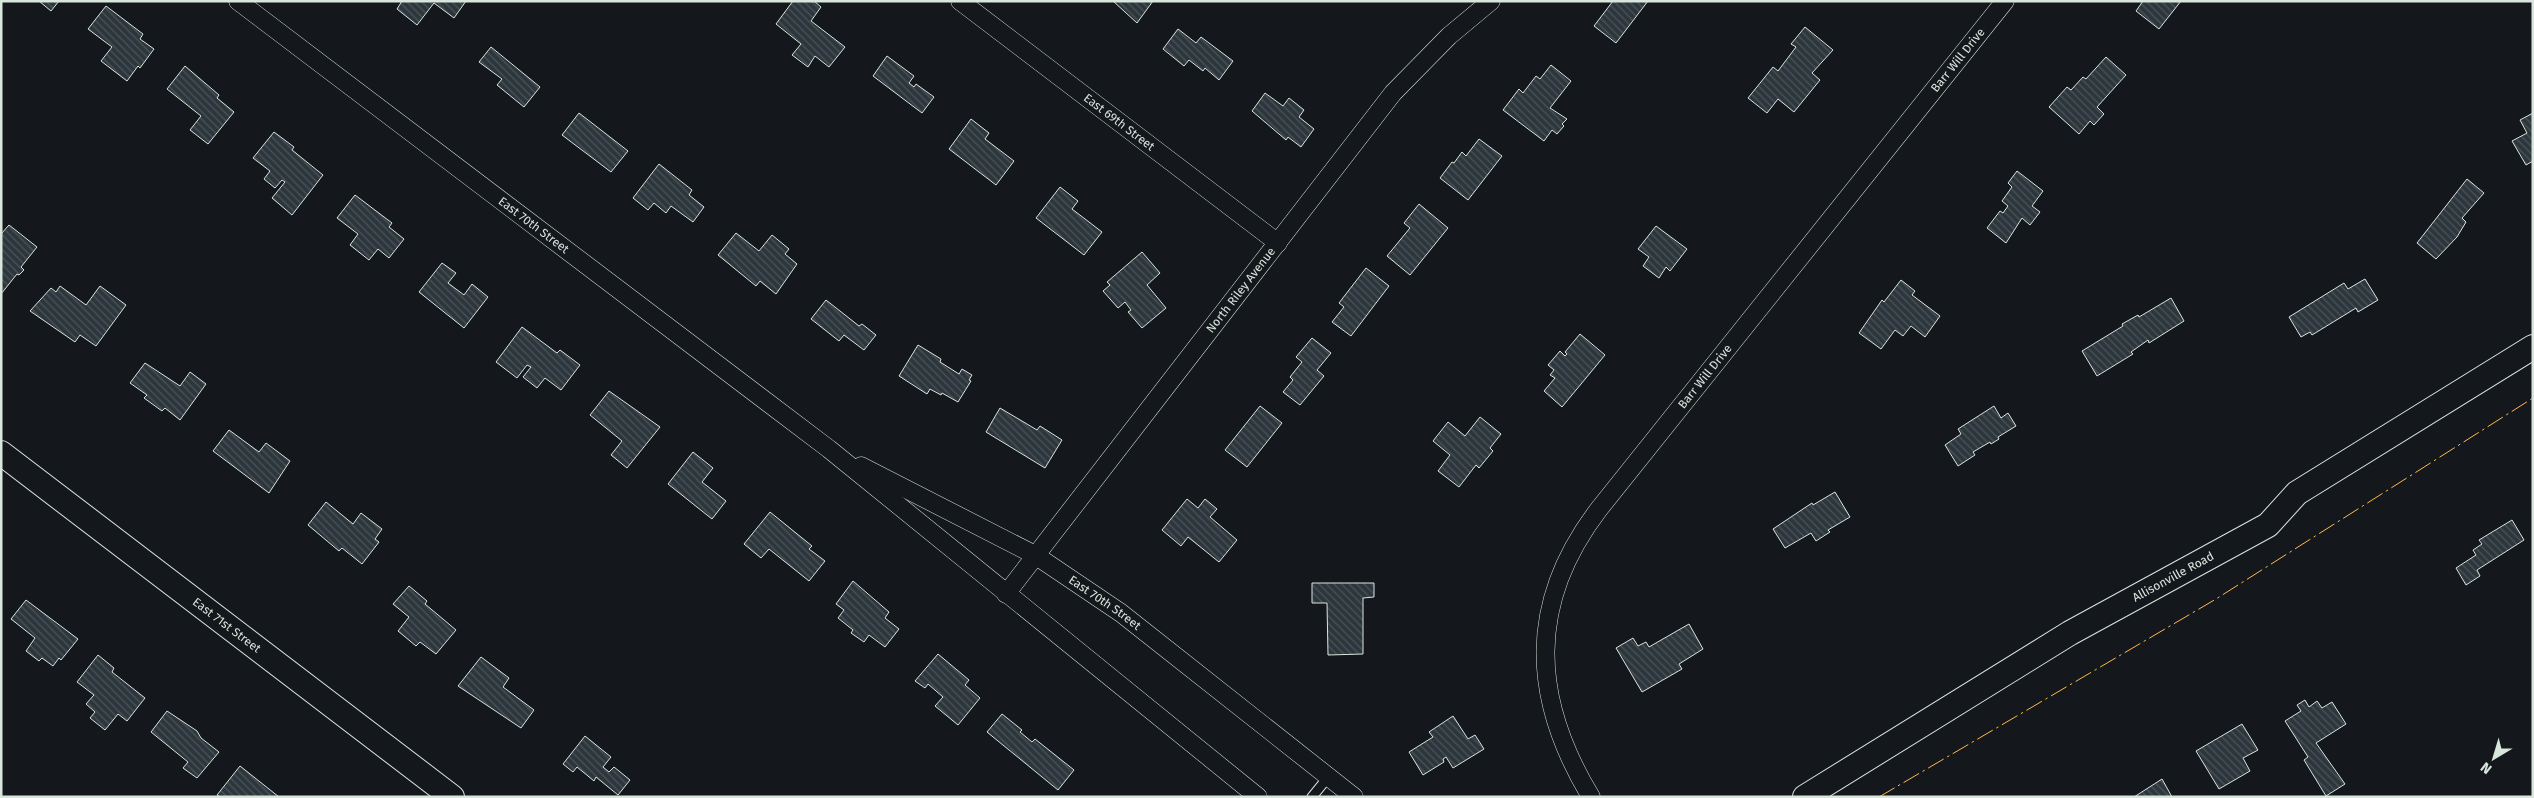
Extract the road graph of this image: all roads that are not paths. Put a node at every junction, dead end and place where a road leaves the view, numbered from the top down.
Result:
1 (238, 1) edge
2 (960, 1) edge
3 (1491, 1) edge
4 (2005, 1) edge
5 (1278, 242) junction
6 (2533, 347) edge
7 (829, 450) junction
8 (1, 452) edge
9 (1035, 555) junction
10 (1006, 594) junction
11 (1329, 776) junction
12 (452, 797) edge
13 (1258, 797) edge
14 (1312, 797) edge
15 (1354, 797) edge
16 (1591, 797) edge
17 (1805, 797) edge

1 - 7 street, East 70th Street
2 - 5 street, East 69th Street
3 - 5 street, North Riley Avenue
4 - 16 street, Barr Will Drive
5 - 9 street, North Riley Avenue
6 - 17 main road, Allisonville Road
7 - 9 street, East 70th Street
7 - 10 street, East 70th Street
8 - 12 main road, East 71st Street
9 - 10 street, North Riley Avenue
9 - 11 street, East 70th Street
10 - 13 street, East 70th Street
11 - 14 lane
11 - 15 street, East 70th Street

